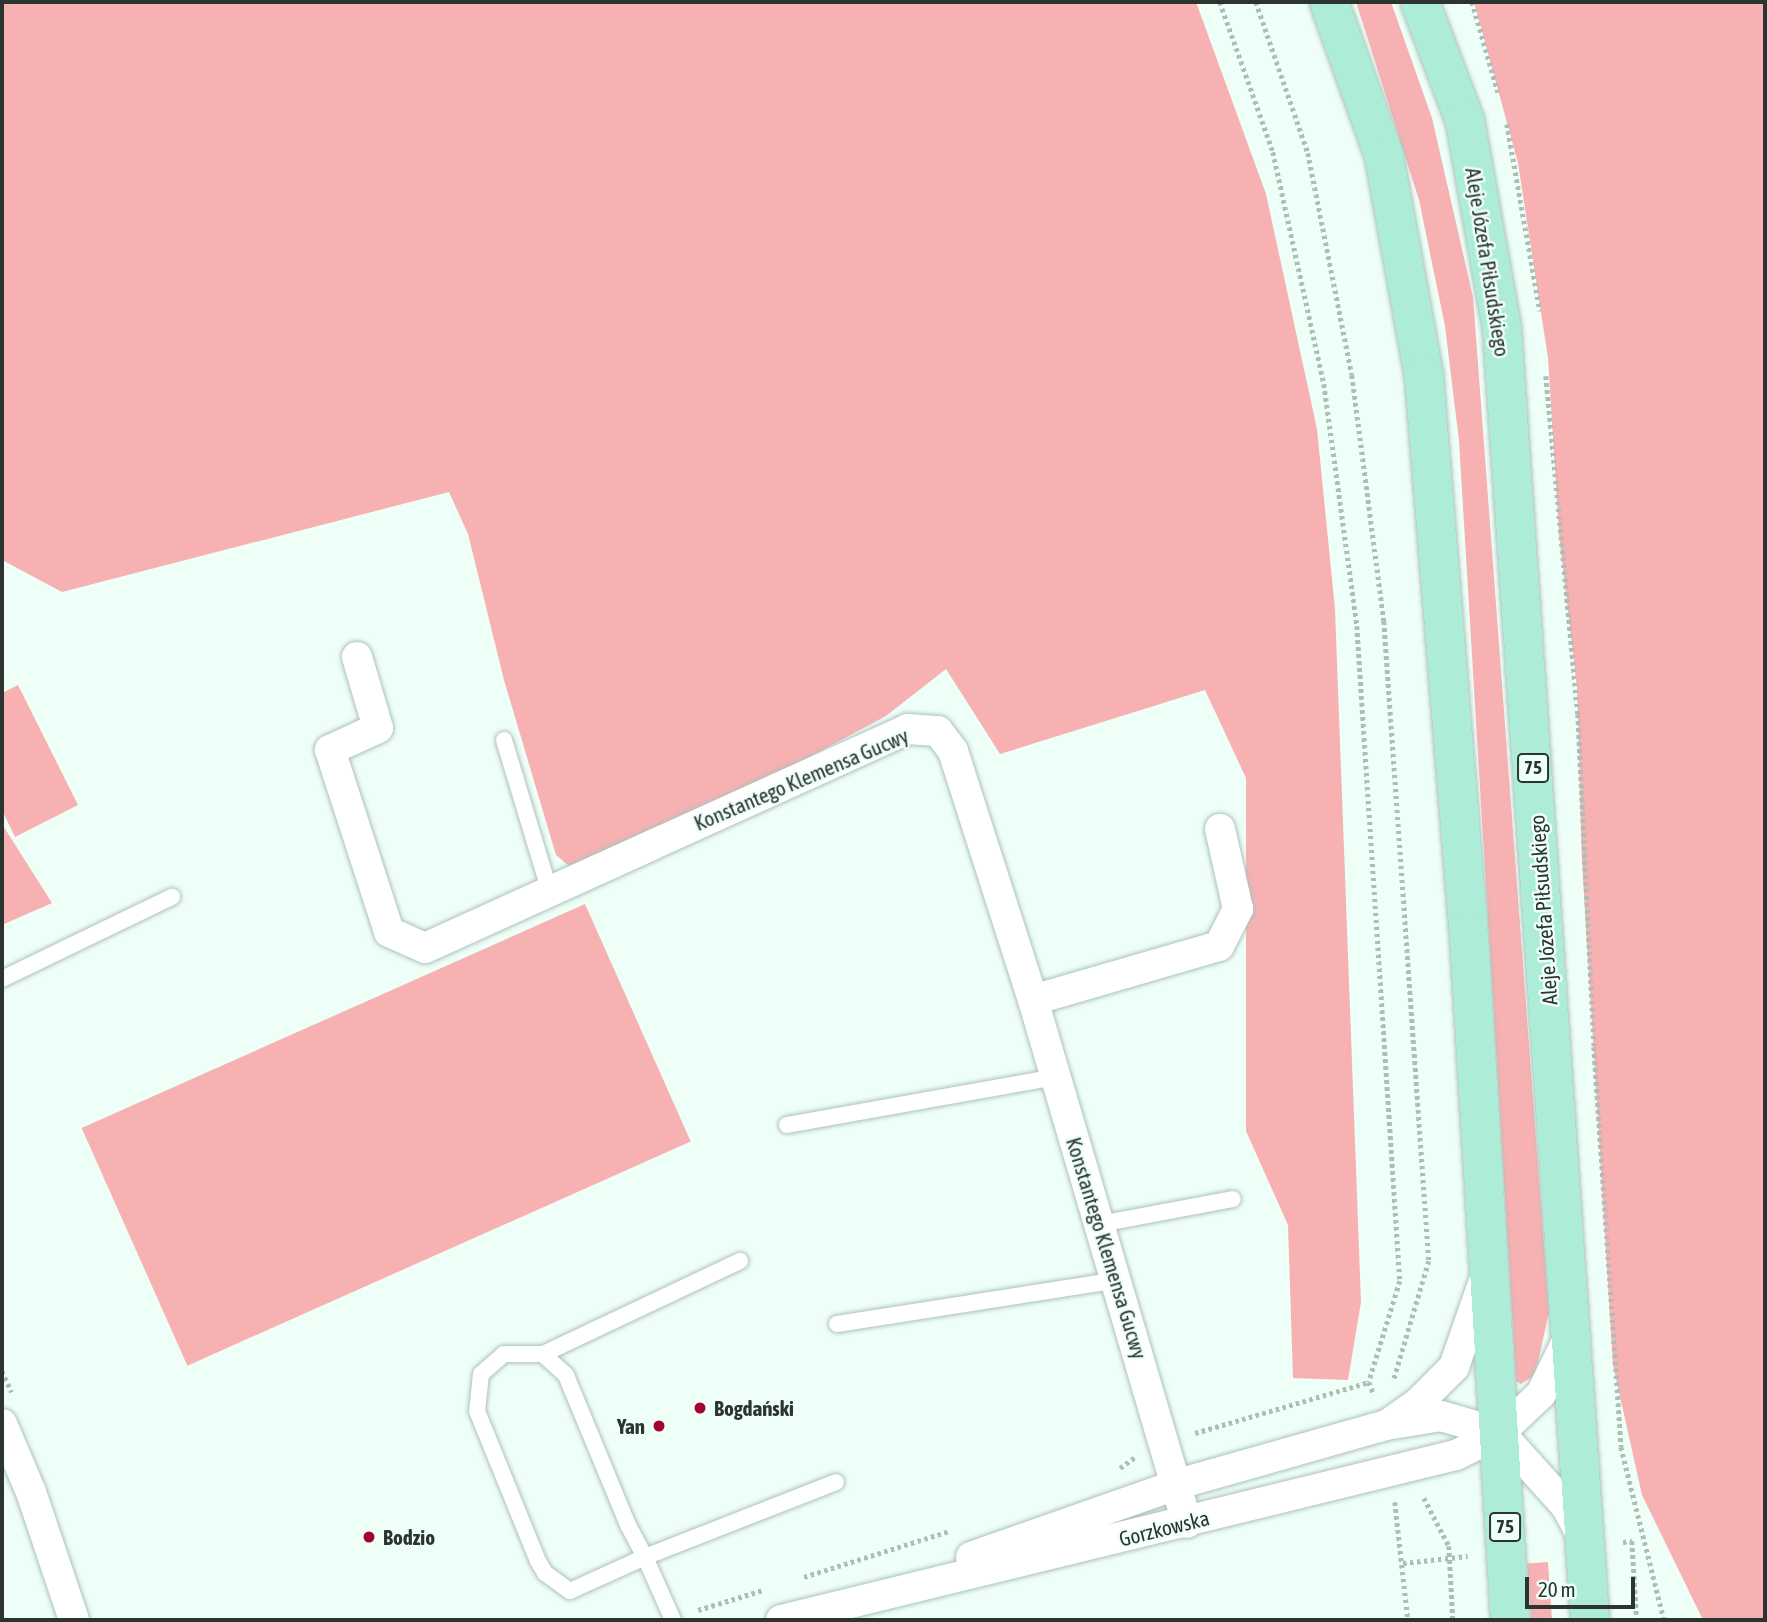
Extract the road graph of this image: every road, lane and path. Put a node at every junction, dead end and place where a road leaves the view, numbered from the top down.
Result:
1 (1220, 2) edge
2 (1256, 2) edge
3 (1329, 2) edge
4 (1420, 2) edge
5 (1472, 2) edge
6 (1501, 104) dead end
7 (1505, 116) dead end
8 (1541, 319) dead end
9 (1546, 374) dead end
10 (357, 657) dead end
11 (504, 740) dead end
12 (1220, 829) dead end
13 (549, 889) junction
14 (172, 897) dead end
15 (2, 979) edge
16 (1033, 1000) junction
17 (1056, 1077) junction
18 (787, 1125) dead end
19 (1233, 1199) dead end
20 (1100, 1224) junction
21 (740, 1261) dead end
22 (1490, 1264) junction
23 (1117, 1280) junction
24 (837, 1324) dead end
25 (1572, 1330) junction
26 (543, 1354) junction
27 (1394, 1378) dead end
28 (1368, 1382) dead end
29 (2, 1424) edge
30 (1386, 1425) junction
31 (1500, 1433) junction
32 (1456, 1455) junction
33 (1392, 1471) junction
34 (836, 1482) dead end
35 (1178, 1484) junction
36 (1503, 1485) junction
37 (1418, 1486) dead end
38 (1187, 1523) junction
39 (1586, 1544) junction
40 (645, 1557) junction
41 (822, 1610) junction
42 (74, 1620) edge
43 (673, 1620) edge
44 (781, 1620) edge
45 (1408, 1620) edge
46 (1453, 1620) edge
47 (1510, 1620) edge
48 (1591, 1620) edge
49 (1664, 1620) edge

1 - 28 path
2 - 27 path
3 - 22 main road, 75
4 - 25 main road, Aleje Józefa Piłsudskiego / 75
5 - 6 path
7 - 8 path
9 - 49 path
10 - 13 street, Konstantego Klemensa Gucwy
11 - 13 lane
12 - 16 street
13 - 16 street, Konstantego Klemensa Gucwy
14 - 15 lane
16 - 17 street, Konstantego Klemensa Gucwy
17 - 18 lane
17 - 20 street, Konstantego Klemensa Gucwy
19 - 20 lane
20 - 23 street, Konstantego Klemensa Gucwy
21 - 26 lane
22 - 30 street, Gorzkowska
22 - 31 main road, 75
23 - 24 lane
23 - 35 street, Konstantego Klemensa Gucwy
25 - 31 street, Gorzkowska
25 - 39 main road, Aleje Józefa Piłsudskiego / 75
26 - 40 lane
26 - 40 lane
29 - 42 street
30 - 31 street, Gorzkowska
30 - 35 street, Gorzkowska
31 - 32 street, Gorzkowska
31 - 36 main road, 75
31 - 39 street
32 - 33 street, Gorzkowska
32 - 36 street
33 - 38 street, Gorzkowska
33 - 45 path
34 - 40 lane
35 - 38 street, Konstantego Klemensa Gucwy
35 - 41 street, Gorzkowska
36 - 47 main road, 75
37 - 46 path
38 - 41 street, Gorzkowska
39 - 48 main road, Aleje Józefa Piłsudskiego / 75
40 - 43 lane
41 - 44 street, Gorzkowska

